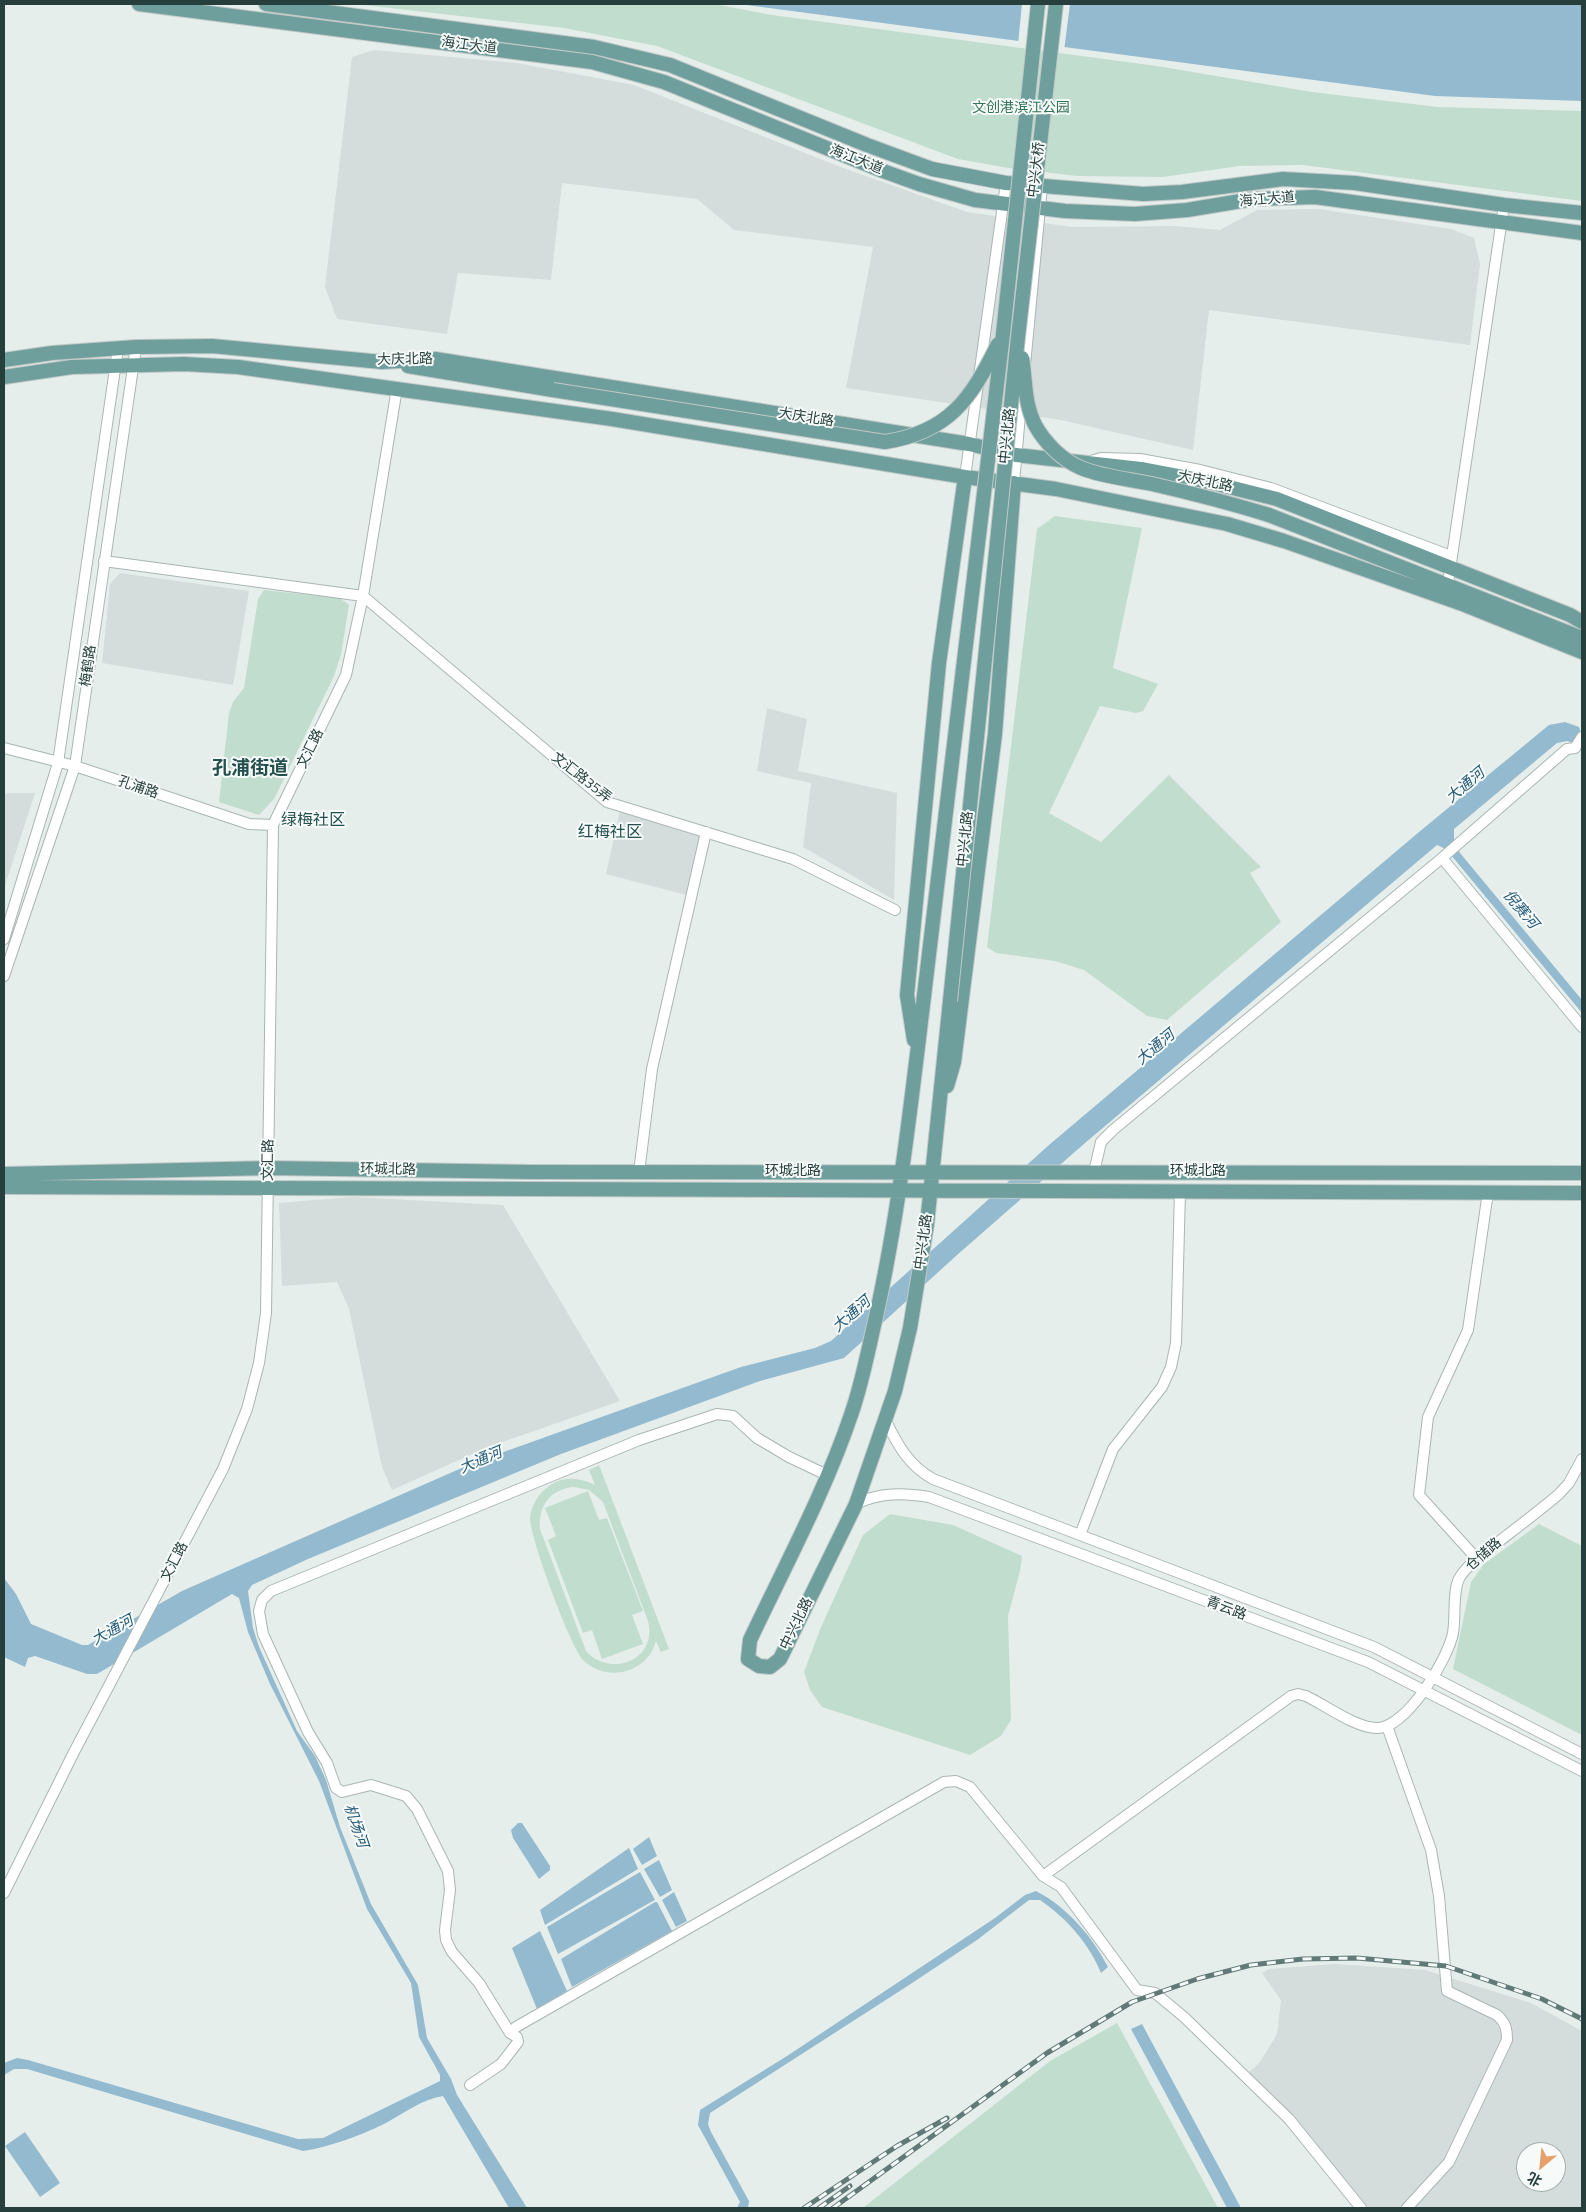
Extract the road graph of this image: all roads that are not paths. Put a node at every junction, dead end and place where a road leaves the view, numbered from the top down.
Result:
1 (139, 4) edge
2 (266, 4) edge
3 (1038, 4) edge
4 (1056, 4) edge
5 (1006, 183) junction
6 (1042, 187) junction
7 (1004, 202) junction
8 (1504, 205) junction
9 (1040, 208) junction
10 (1582, 212) edge
11 (1502, 222) junction
12 (1582, 233) edge
13 (1003, 334) junction
14 (1018, 337) junction
15 (136, 347) junction
16 (118, 348) junction
17 (4, 360) edge
18 (382, 362) junction
19 (133, 365) junction
20 (115, 366) junction
21 (4, 377) edge
22 (397, 388) junction
23 (969, 444) junction
24 (1016, 455) junction
25 (965, 477) junction
26 (1014, 483) junction
27 (104, 561) junction
28 (1450, 562) junction
29 (1447, 592) junction
30 (363, 596) junction
31 (1582, 622) edge
32 (1582, 638) edge
33 (1582, 652) edge
34 (1582, 738) edge
35 (4, 748) edge
36 (58, 763) junction
37 (75, 766) junction
38 (273, 825) junction
39 (706, 832) junction
40 (1442, 857) junction
41 (895, 910) dead end
42 (4, 939) edge
43 (4, 976) edge
44 (1582, 1027) edge
45 (916, 1058) junction
46 (938, 1117) junction
47 (269, 1168) junction
48 (902, 1171) junction
49 (639, 1172) junction
50 (932, 1172) junction
51 (1094, 1172) junction
52 (1582, 1173) edge
53 (4, 1174) edge
54 (268, 1187) junction
55 (4, 1188) edge
56 (900, 1189) junction
57 (931, 1190) junction
58 (1180, 1191) junction
59 (1488, 1192) junction
60 (1582, 1193) edge
61 (886, 1421) junction
62 (1582, 1459) edge
63 (827, 1475) junction
64 (856, 1504) junction
65 (1080, 1535) junction
66 (1477, 1559) junction
67 (1434, 1678) junction
68 (1423, 1690) junction
69 (1387, 1726) junction
70 (1582, 1754) edge
71 (1582, 1771) edge
72 (1043, 1876) junction
73 (4, 1893) edge
74 (510, 2033) junction
75 (470, 2085) dead end
76 (1361, 2208) edge
77 (1407, 2208) edge

1 - 7 main road, 海江大道
2 - 5 main road, 海江大道
3 - 13 main road, 中兴大桥, bridge
4 - 14 main road, 中兴大桥, bridge
5 - 6 main road, 海江大道
5 - 7 street
6 - 8 main road, 海江大道
6 - 9 street
7 - 9 main road, 海江大道
7 - 23 street
8 - 10 main road, 海江大道
8 - 11 street
9 - 11 main road, 海江大道
9 - 24 street
11 - 12 main road, 海江大道
11 - 28 street
13 - 18 main road, bridge
13 - 45 main road, 中兴北路, bridge
14 - 29 main road, bridge
14 - 46 main road, 中兴北路, bridge
15 - 16 main road, 大庆北路
15 - 18 main road, 大庆北路
15 - 19 street, 梅鹤路
16 - 17 main road, 大庆北路
16 - 20 street, 梅鹤路
18 - 23 main road, 大庆北路
19 - 20 main road, 大庆北路
19 - 22 main road, 大庆北路
19 - 27 street, 梅鹤路
20 - 21 main road, 大庆北路
20 - 36 street, 梅鹤路
22 - 25 main road, 大庆北路
22 - 30 street, 文汇路
23 - 24 main road, 大庆北路
23 - 25 street
24 - 26 street
24 - 28 main road, 大庆北路
25 - 26 main road, 大庆北路
25 - 45 main road
26 - 29 main road, 大庆北路
26 - 46 main road
27 - 30 street
27 - 37 street, 梅鹤路
28 - 29 street
28 - 31 main road, 大庆北路
29 - 32 main road, 大庆北路
29 - 33 main road, 大庆北路
30 - 38 street, 文汇路
30 - 39 street, 文汇路35弄
34 - 40 street
35 - 36 street, 孔浦路
36 - 37 street, 孔浦路
36 - 42 street, 梅鹤路
37 - 38 street, 孔浦路
37 - 43 street, 梅鹤路
38 - 47 street, 文汇路
39 - 41 street, 文汇路35弄
39 - 49 street
40 - 44 street
40 - 51 street
45 - 48 main road, 中兴北路
46 - 50 main road, 中兴北路
47 - 49 main road, 环城北路
47 - 53 main road, 环城北路
47 - 54 street, 文汇路
48 - 49 main road, 环城北路
48 - 50 main road, 环城北路
48 - 56 main road, 中兴北路
50 - 51 main road, 环城北路
50 - 57 main road, 中兴北路
51 - 52 main road, 环城北路
54 - 55 main road, 环城北路
54 - 56 main road, 环城北路
54 - 73 street, 文汇路
56 - 57 main road, 环城北路
56 - 63 main road, 中兴北路
57 - 58 main road, 环城北路
57 - 61 main road, 中兴北路
58 - 59 main road, 环城北路
58 - 65 street
59 - 60 main road, 环城北路
59 - 66 street
61 - 64 main road, 中兴北路
61 - 65 street, 青云路
62 - 66 street, 仓储路
63 - 64 main road, 中兴北路
63 - 74 street
64 - 68 street, 青云路
65 - 67 street, 青云路
66 - 67 street, 仓储路
67 - 68 street, 仓储路
67 - 70 street, 青云路
68 - 69 street, 仓储路
68 - 71 street, 青云路
69 - 72 street
69 - 77 street
72 - 74 street
72 - 76 street
74 - 75 street

